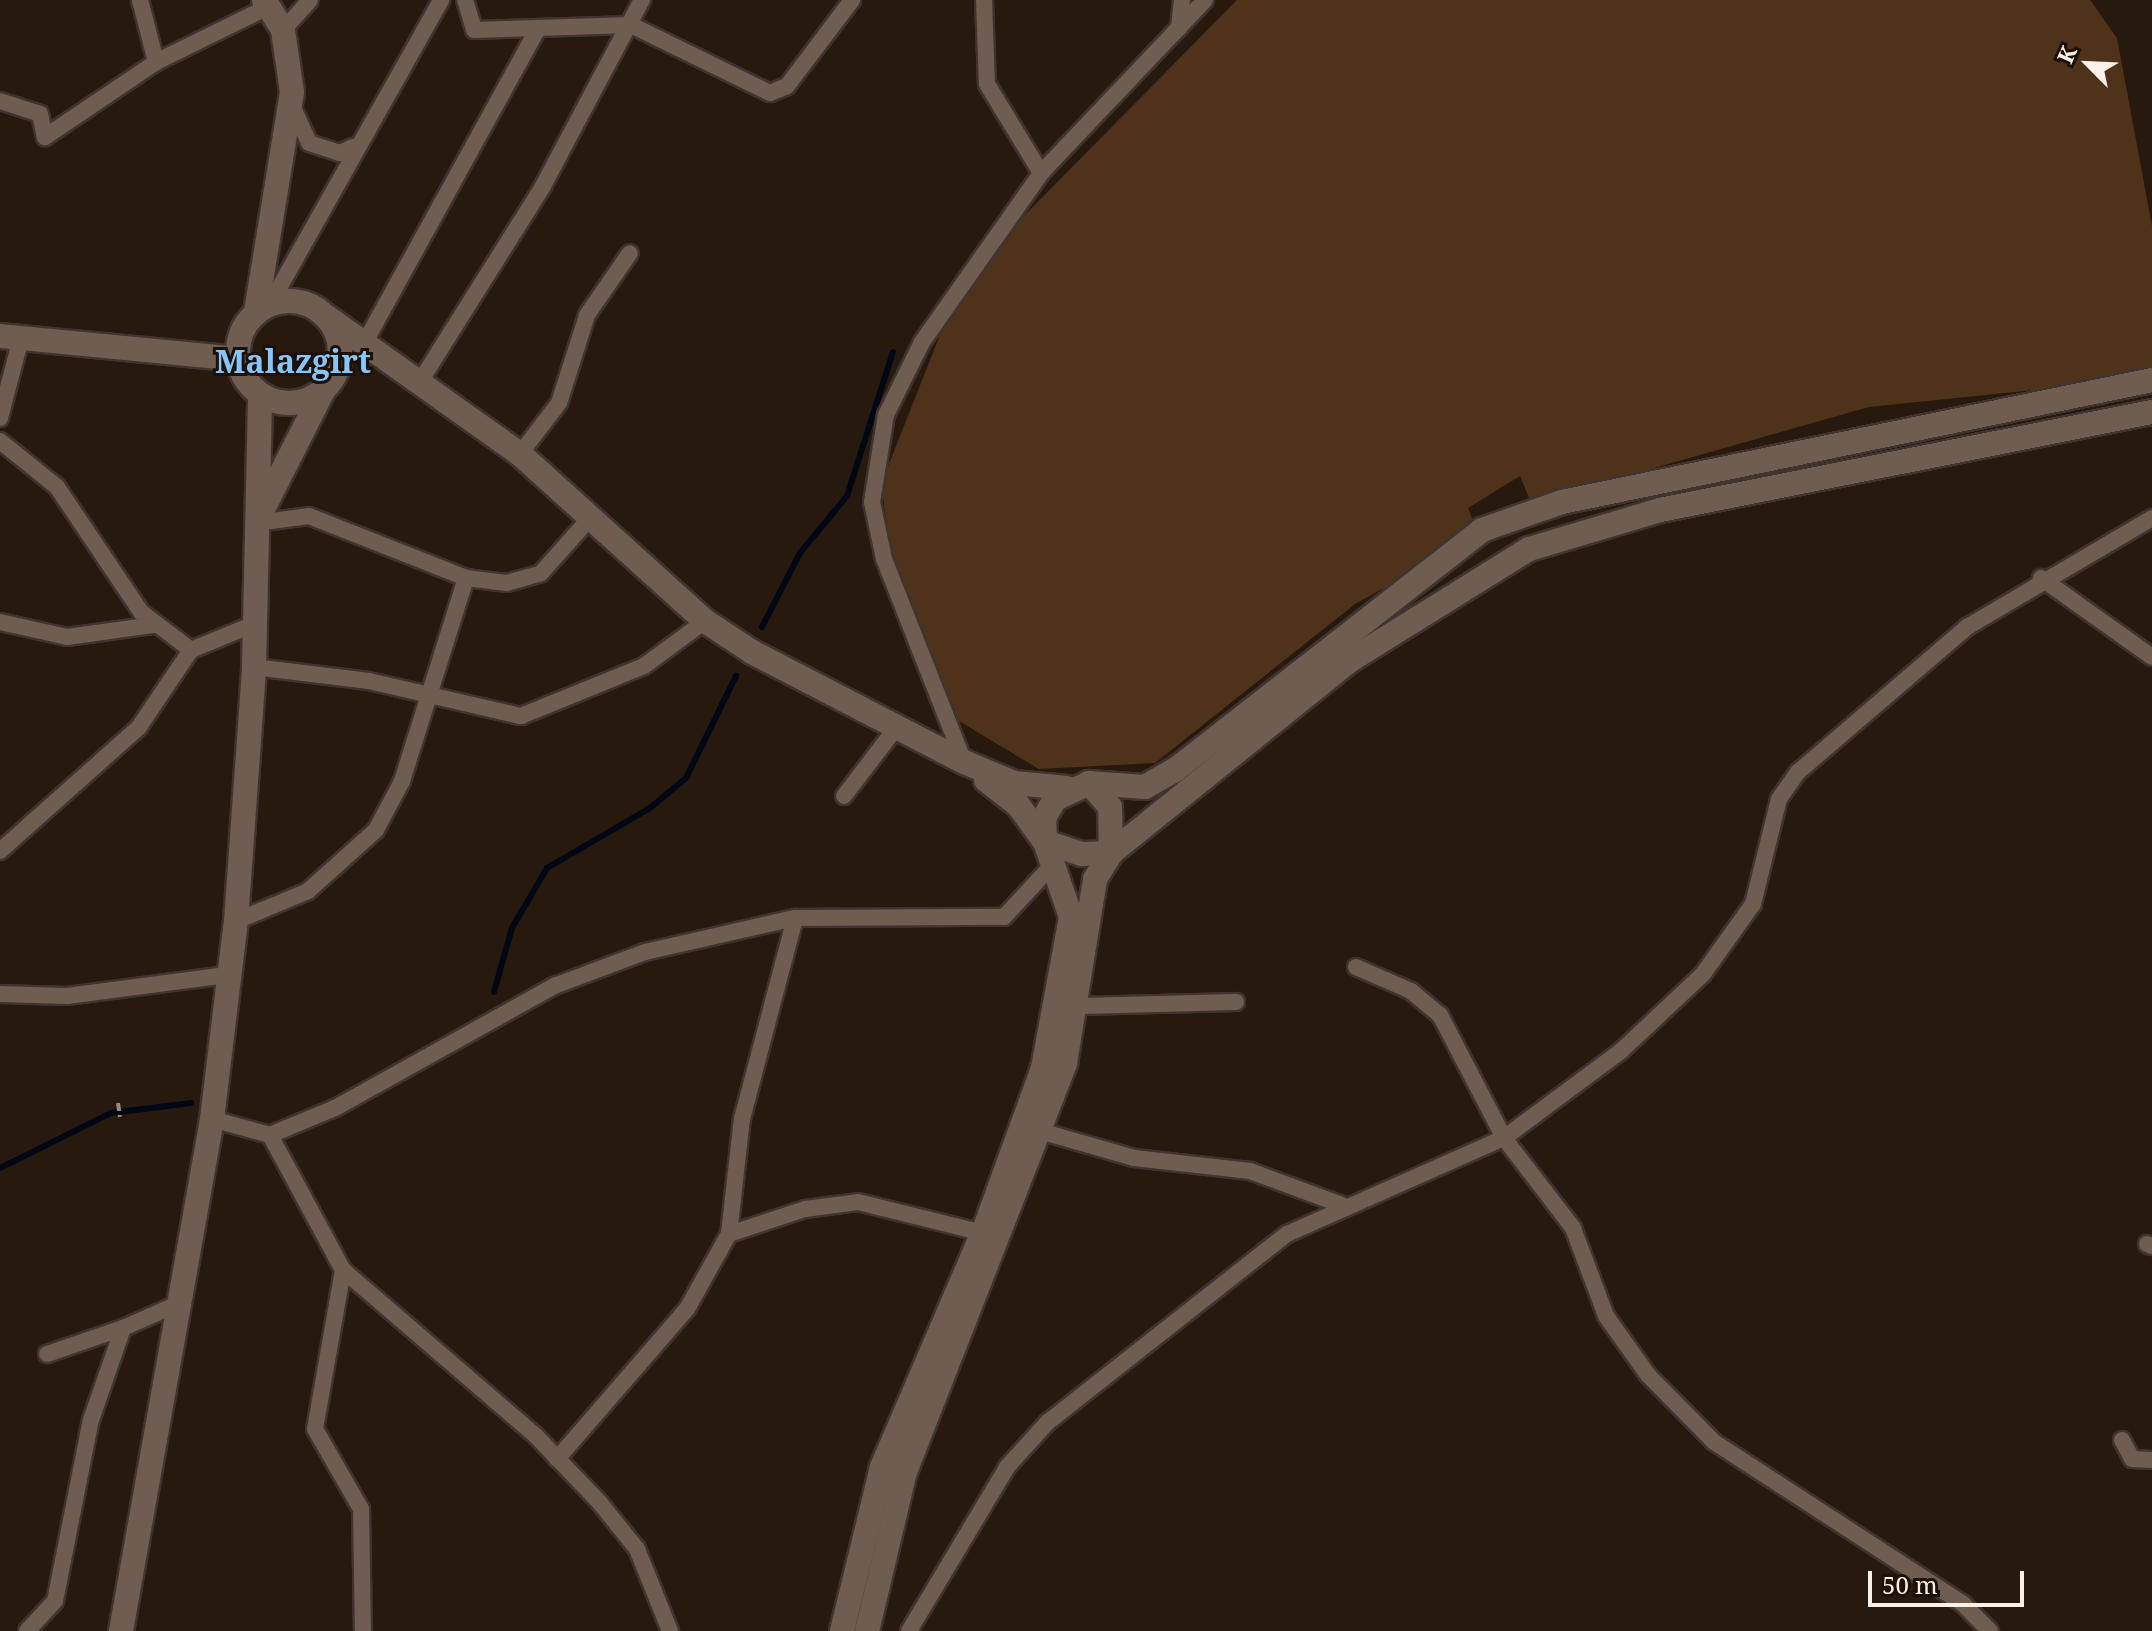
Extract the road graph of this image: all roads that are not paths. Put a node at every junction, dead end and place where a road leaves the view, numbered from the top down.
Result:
1 (140, 0) edge
2 (310, 0) edge
3 (441, 0) edge
4 (642, 0) edge
5 (852, 0) edge
6 (984, 0) edge
7 (1182, 0) edge
8 (1205, 0) edge
9 (266, 3) edge
10 (466, 3) edge
11 (631, 25) junction
12 (538, 28) junction
13 (1179, 28) junction
14 (283, 30) junction
15 (156, 62) junction
16 (0, 101) edge
17 (291, 103) junction
18 (353, 147) junction
19 (1041, 173) junction
20 (630, 253) dead end
21 (263, 308) junction
22 (327, 317) junction
23 (10, 337) edge
24 (365, 342) junction
25 (237, 359) junction
26 (339, 363) junction
27 (421, 380) junction
28 (2152, 380) edge
29 (323, 391) junction
30 (260, 396) junction
31 (2152, 412) edge
32 (0, 418) edge
33 (0, 441) edge
34 (520, 454) junction
35 (591, 517) junction
36 (2152, 518) edge
37 (255, 524) junction
38 (466, 578) junction
39 (2041, 578) junction
40 (705, 621) junction
41 (0, 622) edge
42 (254, 624) junction
43 (154, 625) junction
44 (191, 650) junction
45 (2152, 657) edge
46 (254, 667) junction
47 (428, 700) junction
48 (896, 728) junction
49 (964, 762) junction
50 (1078, 785) junction
51 (844, 796) dead end
52 (0, 851) edge
53 (1055, 852) junction
54 (1111, 853) junction
55 (795, 918) junction
56 (236, 921) junction
57 (1356, 967) dead end
58 (227, 975) junction
59 (0, 994) edge
60 (1236, 1002) dead end
61 (1080, 1006) junction
62 (212, 1119) junction
63 (1040, 1131) junction
64 (270, 1135) junction
65 (1504, 1138) junction
66 (1342, 1205) junction
67 (983, 1233) junction
68 (729, 1234) junction
69 (343, 1270) junction
70 (180, 1303) junction
71 (123, 1328) junction
72 (47, 1354) dead end
73 (2122, 1440) dead end
74 (557, 1459) junction
75 (2152, 1460) edge
76 (27, 1631) edge
77 (121, 1631) edge
78 (363, 1631) edge
79 (670, 1631) edge
80 (842, 1631) edge
81 (867, 1631) edge
82 (909, 1631) edge
83 (1990, 1631) edge

1 - 15 street
2 - 14 street
3 - 10 street
3 - 18 street
4 - 11 street
5 - 11 street
6 - 19 street
7 - 13 street
8 - 13 street
9 - 14 main road
9 - 15 street
10 - 12 street
11 - 12 street
11 - 27 street
12 - 24 street
13 - 19 street
14 - 17 main road
15 - 16 street
17 - 18 street
17 - 21 main road
18 - 21 street
19 - 49 street
20 - 34 street
21 - 22 main road
21 - 25 main road
22 - 24 main road
22 - 26 main road
23 - 25 main road
23 - 32 street
24 - 26 main road
24 - 27 main road
25 - 30 main road
26 - 29 main road
27 - 34 main road
28 - 50 main road
29 - 30 main road
29 - 37 main road
30 - 37 main road
31 - 54 main road
33 - 43 street
34 - 35 main road
35 - 38 street
35 - 40 main road
36 - 39 street
37 - 38 street
37 - 42 main road
38 - 47 street
39 - 45 street
39 - 65 street
40 - 47 street
40 - 48 main road
41 - 43 street
42 - 44 street
42 - 46 main road
43 - 44 street
44 - 52 street
46 - 47 street
46 - 56 main road
47 - 56 street
48 - 49 main road
48 - 51 street
49 - 50 main road
49 - 53 main road
50 - 53 main road
50 - 54 main road
53 - 54 main road
53 - 55 street
53 - 67 main road
54 - 61 main road
55 - 64 street
55 - 68 street
56 - 58 main road
57 - 65 street
58 - 59 street
58 - 62 main road
60 - 61 street
61 - 63 main road
62 - 64 street
62 - 70 main road
63 - 66 street
63 - 81 main road
64 - 69 street
65 - 66 street
65 - 83 street
66 - 82 street
67 - 68 street
67 - 80 main road
68 - 74 street
69 - 74 street
69 - 78 street
70 - 71 street
70 - 77 main road
71 - 72 street
71 - 76 street
73 - 75 street
74 - 79 street

